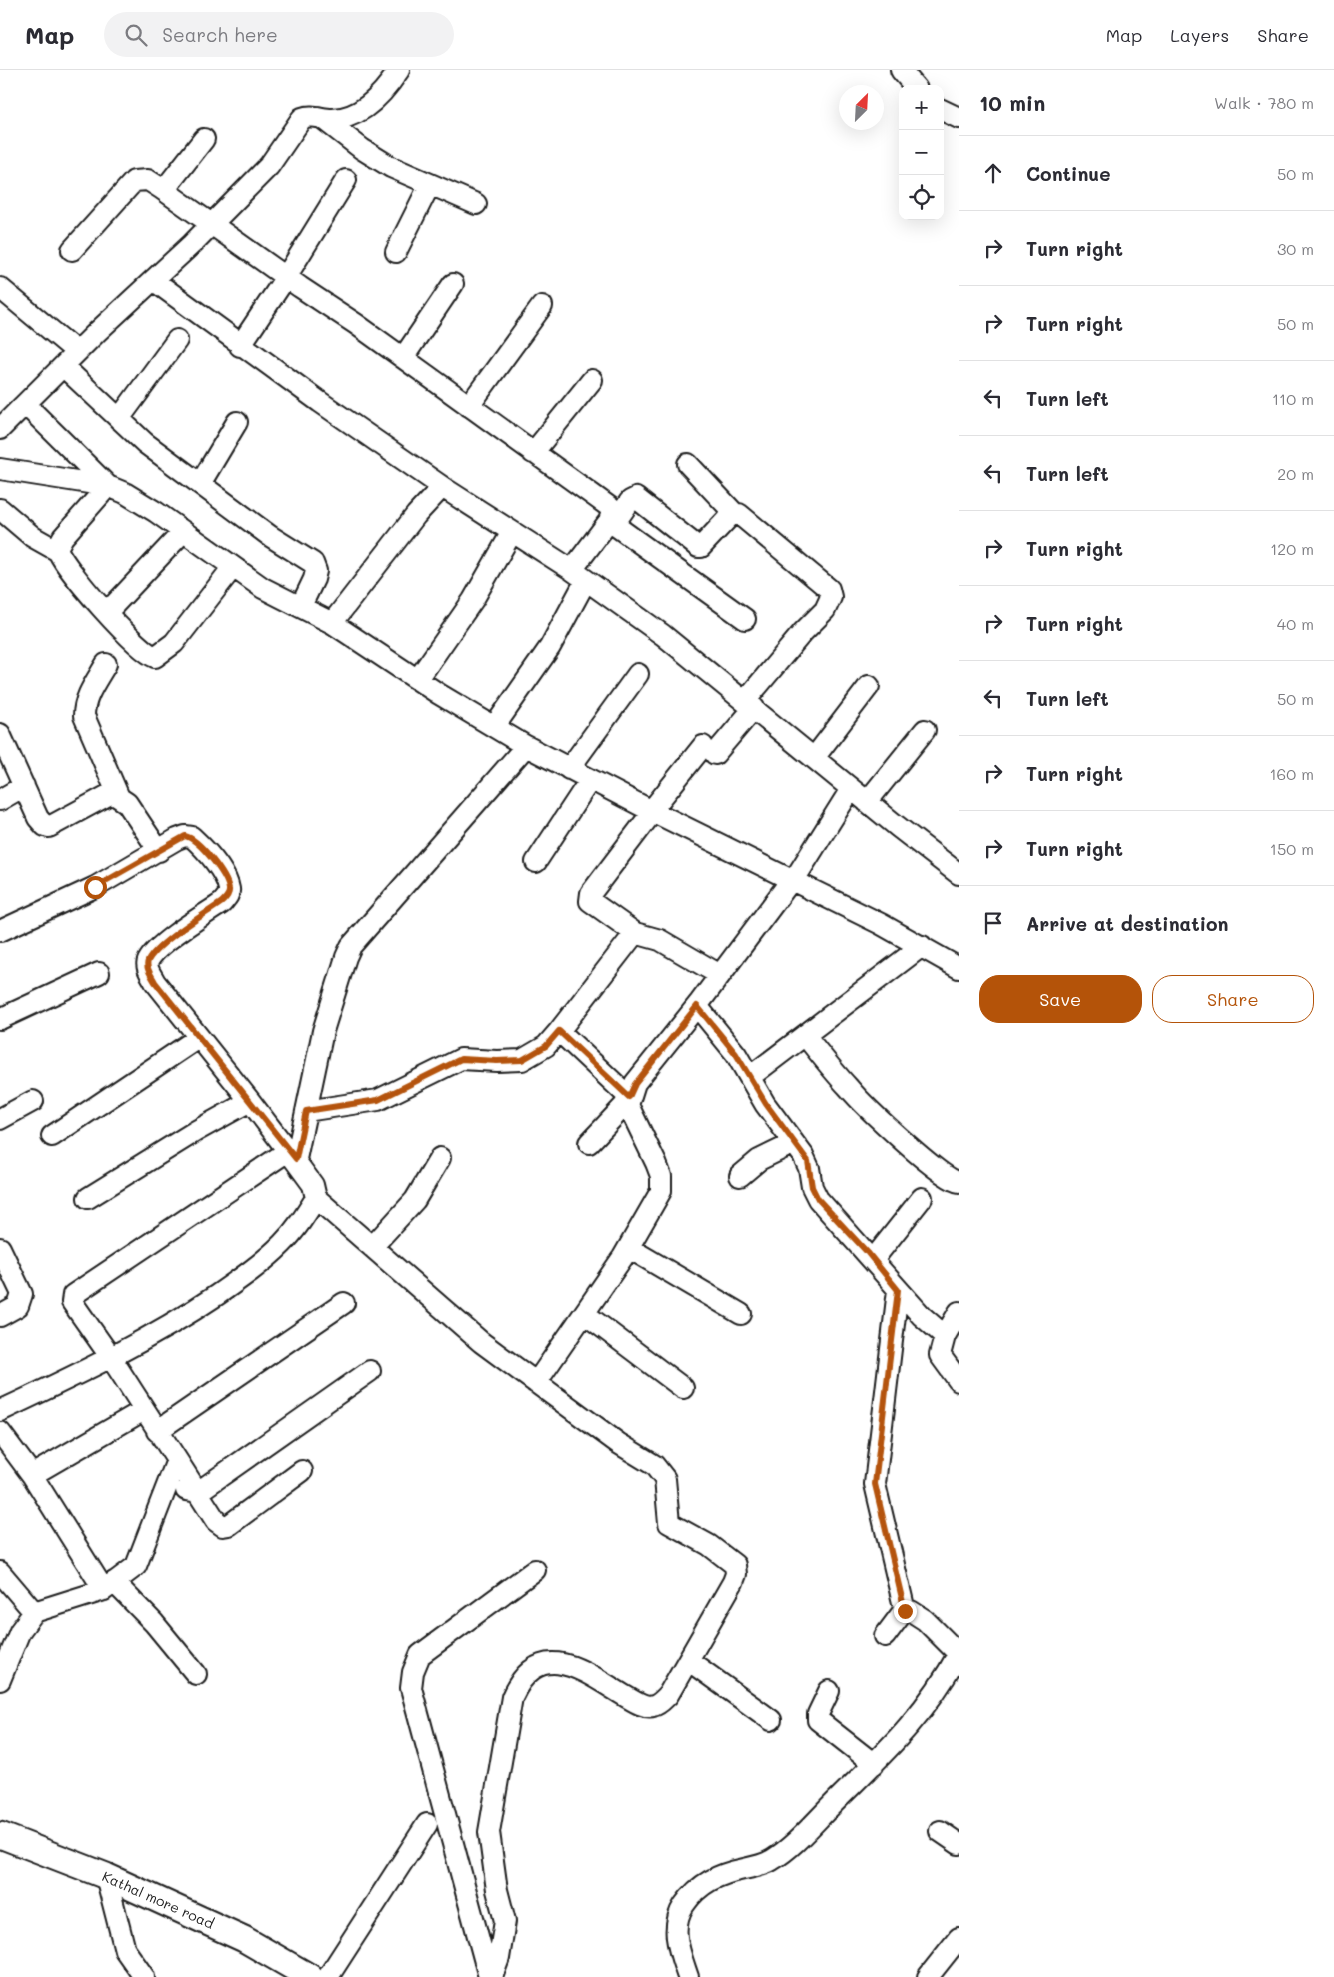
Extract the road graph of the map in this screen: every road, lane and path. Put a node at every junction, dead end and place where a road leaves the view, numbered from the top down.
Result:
1 (399, 70) edge
2 (901, 70) edge
3 (914, 85) edge
4 (944, 111) edge
5 (322, 118) junction
6 (959, 118) edge
7 (204, 139) dead end
8 (346, 180) dead end
9 (430, 184) junction
10 (164, 190) junction
11 (476, 204) dead end
12 (212, 224) junction
13 (72, 250) dead end
14 (396, 252) dead end
15 (286, 277) junction
16 (153, 280) junction
17 (453, 284) dead end
18 (0, 288) edge
19 (542, 306) dead end
20 (177, 340) dead end
21 (240, 346) junction
22 (403, 358) junction
23 (70, 359) junction
24 (592, 380) dead end
25 (25, 404) junction
26 (469, 406) junction
27 (119, 419) junction
28 (236, 422) dead end
29 (0, 429) edge
30 (533, 453) junction
31 (688, 464) dead end
32 (0, 469) edge
33 (200, 484) junction
34 (108, 486) junction
35 (442, 486) junction
36 (0, 509) edge
37 (735, 514) junction
38 (611, 523) junction
39 (512, 532) junction
40 (179, 536) dead end
41 (58, 551) junction
42 (233, 567) junction
43 (579, 575) junction
44 (301, 606) junction
45 (104, 609) junction
46 (745, 619) dead end
47 (332, 623) junction
48 (106, 664) dead end
49 (638, 674) dead end
50 (418, 680) junction
51 (869, 686) dead end
52 (750, 704) junction
53 (494, 727) junction
54 (924, 730) dead end
55 (0, 734) edge
56 (526, 746) junction
57 (814, 758) junction
58 (569, 769) junction
59 (590, 780) junction
60 (24, 786) junction
61 (851, 789) junction
62 (118, 795) junction
63 (0, 800) edge
64 (867, 802) junction
65 (651, 811) junction
66 (159, 851) junction
67 (536, 862) dead end
68 (959, 874) edge
69 (793, 879) junction
70 (0, 931) edge
71 (635, 933) junction
72 (922, 946) junction
73 (959, 968) edge
74 (100, 973) dead end
75 (720, 975) junction
76 (697, 1006) junction
77 (0, 1019) edge
78 (559, 1031) junction
79 (805, 1035) junction
80 (198, 1038) junction
81 (750, 1076) junction
82 (629, 1097) junction
83 (33, 1101) dead end
84 (250, 1101) junction
85 (306, 1111) junction
86 (0, 1118) edge
87 (52, 1136) dead end
88 (589, 1143) dead end
89 (794, 1143) junction
90 (292, 1155) junction
91 (440, 1158) dead end
92 (740, 1176) dead end
93 (959, 1182) edge
94 (88, 1198) dead end
95 (316, 1198) junction
96 (922, 1198) dead end
97 (372, 1247) junction
98 (0, 1248) edge
99 (629, 1248) junction
100 (873, 1260) junction
101 (898, 1290) junction
102 (344, 1302) dead end
103 (959, 1312) edge
104 (585, 1314) junction
105 (741, 1314) dead end
106 (0, 1316) edge
107 (944, 1336) junction
108 (110, 1356) junction
109 (370, 1371) dead end
110 (959, 1381) edge
111 (536, 1383) junction
112 (682, 1388) dead end
113 (144, 1410) junction
114 (0, 1411) edge
115 (157, 1431) junction
116 (0, 1432) edge
117 (176, 1460) junction
118 (302, 1471) dead end
119 (32, 1475) junction
120 (166, 1488) junction
121 (198, 1492) junction
122 (535, 1570) dead end
123 (0, 1572) edge
124 (109, 1586) junction
125 (905, 1611) junction
126 (34, 1612) junction
127 (885, 1636) dead end
128 (959, 1654) edge
129 (688, 1660) junction
130 (196, 1674) dead end
131 (0, 1680) edge
132 (829, 1692) dead end
133 (771, 1720) dead end
134 (874, 1764) junction
135 (427, 1824) dead end
136 (940, 1832) dead end
137 (0, 1836) edge
138 (959, 1844) edge
139 (106, 1876) junction
140 (959, 1938) edge
141 (144, 1977) edge
142 (310, 1977) edge
143 (328, 1977) edge
144 (491, 1977) edge
145 (688, 1977) edge
146 (928, 1977) edge

1 - 5 street
2 - 3 street
4 - 6 street
5 - 9 street
5 - 12 street
7 - 10 street
8 - 15 street
9 - 11 street
9 - 14 street
10 - 12 street
10 - 13 street
12 - 15 street
12 - 16 street
15 - 21 street
15 - 22 street
16 - 21 street
16 - 23 street
17 - 22 street
18 - 23 street
19 - 26 street
20 - 27 street
21 - 35 street
22 - 26 street
23 - 25 street
23 - 27 street
24 - 30 street
25 - 29 street
25 - 34 street
26 - 30 street
27 - 33 street
28 - 33 street
30 - 38 street
31 - 37 street
32 - 34 street
33 - 44 street
34 - 41 street
34 - 42 street
35 - 39 street
35 - 47 street
36 - 41 street
37 - 38 street
37 - 52 street
38 - 43 street
38 - 46 street
39 - 43 street
39 - 50 street
40 - 45 street
41 - 45 street
42 - 44 street
42 - 45 street
43 - 52 street
43 - 53 street
44 - 47 street
47 - 50 street
48 - 62 street
49 - 58 street
50 - 53 street
51 - 57 street
52 - 57 street
52 - 65 street
53 - 56 street
54 - 64 street
55 - 60 street
56 - 58 street
56 - 85 street
57 - 61 street
58 - 59 street
59 - 65 street
59 - 67 street
60 - 62 street
60 - 63 street
61 - 64 street
61 - 69 street
62 - 66 street
64 - 68 street
65 - 69 street
65 - 71 street
66 - 70 street
66 - 80 street
69 - 72 street
69 - 75 street
71 - 75 street
71 - 78 street
72 - 73 street
72 - 79 street
74 - 77 street
75 - 76 street
76 - 81 street
76 - 82 street
78 - 82 street
78 - 85 street
79 - 81 street
79 - 93 street
80 - 84 street
80 - 87 street
81 - 89 street
82 - 88 street
82 - 99 street
83 - 86 street
84 - 90 street
84 - 94 street
85 - 90 street
89 - 92 street
89 - 100 street
90 - 95 street
90 - 108 street
91 - 97 street
95 - 97 street
95 - 108 street
96 - 100 street
97 - 111 street
98 - 106 street
99 - 104 street
99 - 105 street
100 - 101 street
101 - 107 street
101 - 125 street
102 - 115 street
103 - 107 street
104 - 111 street
104 - 112 street
107 - 110 street
108 - 113 street
108 - 114 street
109 - 121 street
111 - 129 street
113 - 115 street
113 - 119 street
115 - 117 street
116 - 119 street
117 - 120 street
117 - 121 street
118 - 121 street
119 - 124 street
120 - 121 street
120 - 124 street
122 - 144 street
123 - 126 street
124 - 126 street
124 - 130 street
125 - 127 street
125 - 128 street
126 - 131 street
128 - 134 street
129 - 133 street
129 - 144 street
132 - 134 street
134 - 145 street
135 - 143 street
136 - 138 street
137 - 139 main road, Kathal more road
139 - 141 street
139 - 142 main road, Kathal more road
140 - 146 street

